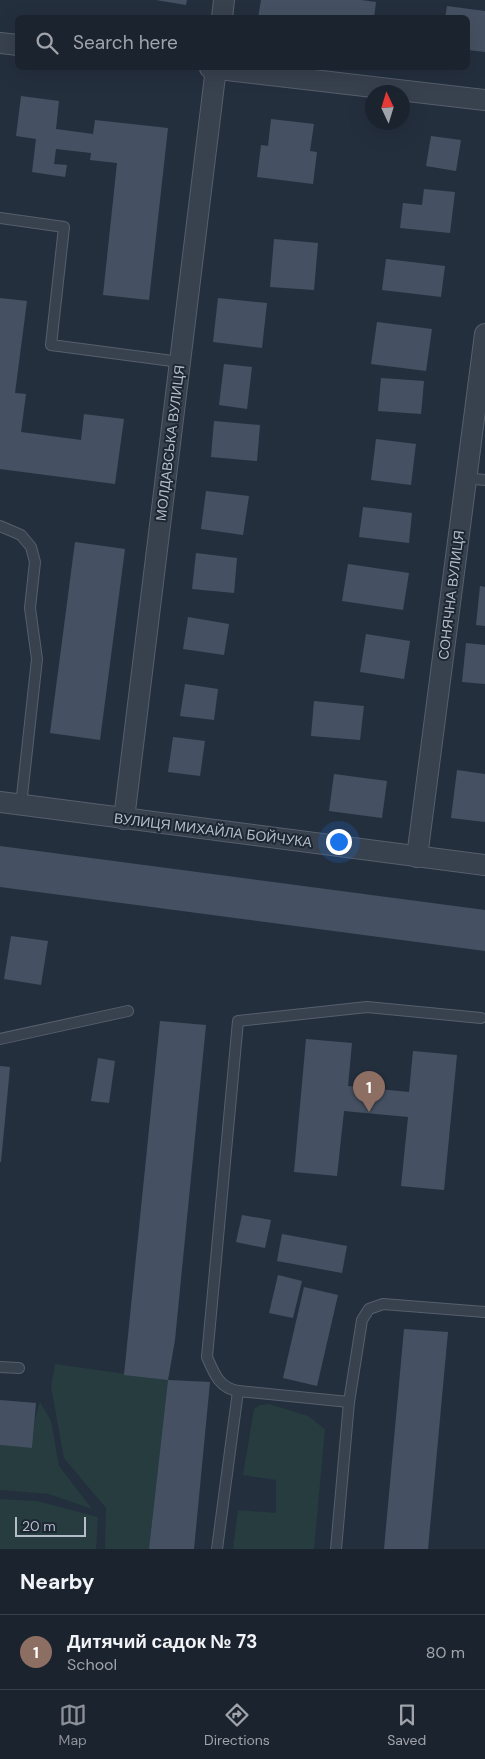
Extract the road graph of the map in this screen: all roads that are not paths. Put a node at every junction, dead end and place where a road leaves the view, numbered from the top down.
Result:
1 (224, 0) edge
2 (222, 15) edge
3 (0, 43) edge
4 (15, 45) edge
5 (214, 70) edge
6 (231, 70) edge
7 (485, 100) edge
8 (0, 218) edge
9 (485, 334) edge
10 (180, 362) junction
11 (476, 479) edge
12 (0, 526) edge
13 (0, 802) edge
14 (21, 805) junction
15 (124, 819) junction
16 (417, 857) junction
17 (485, 865) edge
18 (128, 1011) dead end
19 (481, 1018) dead end
20 (0, 1039) edge
21 (485, 1312) edge
22 (0, 1366) edge
23 (20, 1368) dead end
24 (238, 1391) junction
25 (349, 1402) junction
26 (217, 1549) edge
27 (336, 1549) edge

1 - 2 street
3 - 4 street
5 - 10 street, МОЛДАВСЬКА ВУЛИЦЯ
6 - 7 street
8 - 10 lane
9 - 11 street, СОНЯЧНА ВУЛИЦЯ
10 - 15 street, МОЛДАВСЬКА ВУЛИЦЯ
11 - 16 street, СОНЯЧНА ВУЛИЦЯ
12 - 14 lane
13 - 14 street, ВУЛИЦЯ МИХАЙЛА БОЙЧУКА
14 - 15 street, ВУЛИЦЯ МИХАЙЛА БОЙЧУКА
15 - 16 street, ВУЛИЦЯ МИХАЙЛА БОЙЧУКА
16 - 17 street, ВУЛИЦЯ МИХАЙЛА БОЙЧУКА
18 - 20 lane
19 - 24 lane
21 - 25 lane
22 - 23 lane
24 - 25 lane
24 - 26 lane
25 - 27 lane

